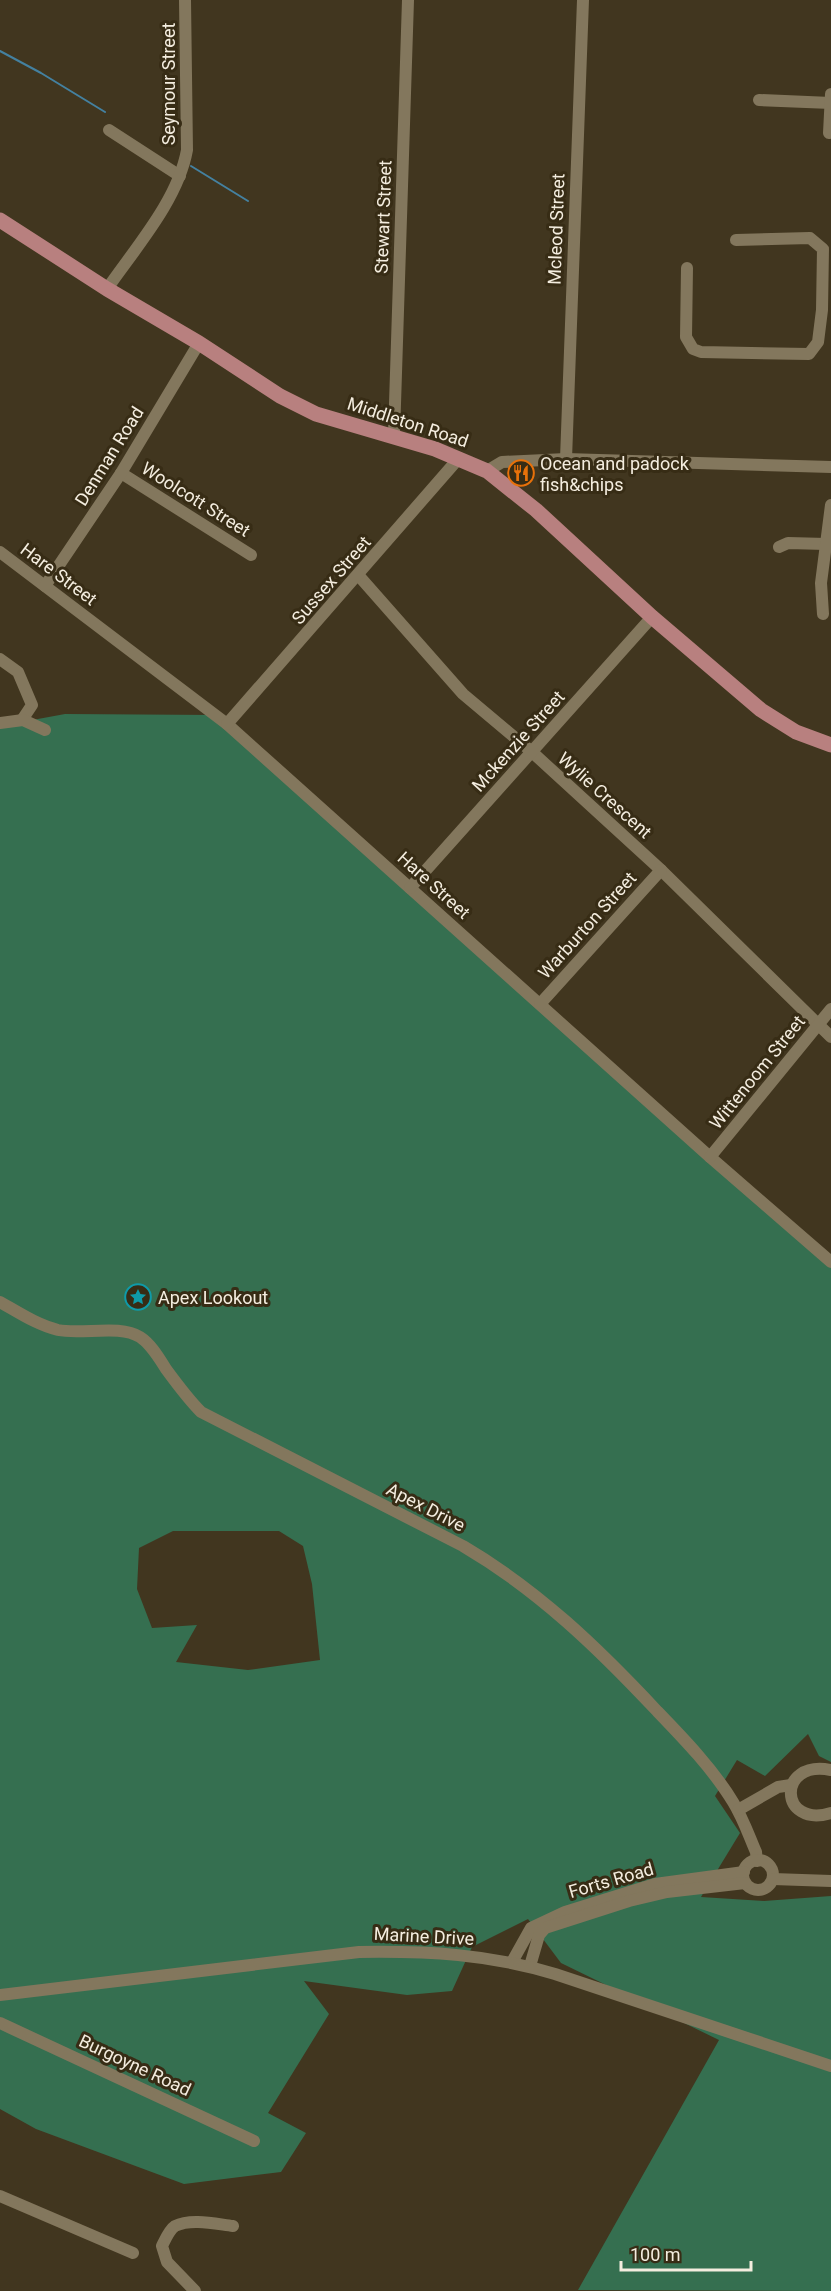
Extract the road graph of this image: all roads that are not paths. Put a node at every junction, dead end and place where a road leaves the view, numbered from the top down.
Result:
1 (185, 0) edge
2 (408, 0) edge
3 (583, 0) edge
4 (831, 94) edge
5 (759, 100) dead end
6 (831, 103) edge
7 (109, 130) dead end
8 (830, 133) edge
9 (180, 176) junction
10 (0, 220) edge
11 (736, 240) dead end
12 (687, 268) dead end
13 (107, 289) junction
14 (827, 310) edge
15 (199, 343) junction
16 (394, 435) junction
17 (459, 458) junction
18 (566, 459) junction
19 (831, 467) edge
20 (488, 471) junction
21 (122, 473) junction
22 (831, 505) edge
23 (826, 544) junction
24 (779, 547) dead end
25 (0, 552) edge
26 (251, 555) dead end
27 (358, 576) junction
28 (45, 586) junction
29 (824, 614) dead end
30 (652, 617) junction
31 (0, 659) edge
32 (22, 720) junction
33 (0, 723) edge
34 (227, 724) junction
35 (45, 730) dead end
36 (831, 745) edge
37 (532, 752) junction
38 (661, 870) junction
39 (410, 888) junction
40 (540, 1004) junction
41 (831, 1009) edge
42 (819, 1023) junction
43 (831, 1036) edge
44 (710, 1157) junction
45 (831, 1262) edge
46 (0, 1302) edge
47 (831, 1770) edge
48 (791, 1785) junction
49 (738, 1810) junction
50 (831, 1813) edge
51 (757, 1861) junction
52 (745, 1877) junction
53 (773, 1879) junction
54 (831, 1881) edge
55 (512, 1962) junction
56 (530, 1966) junction
57 (0, 1995) edge
58 (0, 2023) edge
59 (831, 2066) edge
60 (254, 2141) dead end
61 (0, 2196) edge
62 (233, 2226) dead end
63 (133, 2253) dead end
64 (195, 2291) edge

1 - 9 street, Seymour Street
2 - 16 street, Stewart Street
3 - 18 street, Mcleod Street
4 - 6 street
5 - 6 street
6 - 8 street
7 - 9 street
9 - 13 street, Seymour Street
10 - 13 main road, Middleton Road
11 - 14 street
12 - 14 street
13 - 15 main road, Middleton Road
15 - 16 main road, Middleton Road
15 - 21 street, Denman Road
16 - 17 main road, Middleton Road
17 - 20 main road, Middleton Road
17 - 27 street, Sussex Street
18 - 19 street
18 - 20 street
20 - 30 main road, Middleton Road
21 - 26 street, Woolcott Street
21 - 28 street, Denman Road
22 - 23 street
23 - 24 street
23 - 29 street
25 - 28 street, Hare Street
27 - 34 street, Sussex Street
27 - 37 street, Wylie Crescent
28 - 34 street, Hare Street
30 - 36 main road, Middleton Road
30 - 37 street, Mckenzie Street
31 - 32 street
32 - 33 street
32 - 35 street
34 - 39 street, Hare Street
37 - 38 street, Wylie Crescent
37 - 39 street, Mckenzie Street
38 - 40 street, Warburton Street
38 - 42 street, Wylie Crescent
39 - 40 street, Hare Street
40 - 44 street, Hare Street
41 - 42 street, Wittenoom Street
42 - 43 street, Wylie Crescent
42 - 44 street, Wittenoom Street
44 - 45 street, Hare Street
46 - 49 street, Apex Drive
47 - 48 street
48 - 49 street
48 - 50 street
49 - 51 street, Apex Drive
51 - 52 street
51 - 53 street
52 - 53 street
52 - 55 street, Forts Road
52 - 56 street, Forts Road
53 - 54 street
55 - 56 street, Marine Drive
55 - 57 street, Marine Drive
56 - 59 street, Marine Drive
58 - 60 street, Burgoyne Road
61 - 63 street
62 - 64 street

